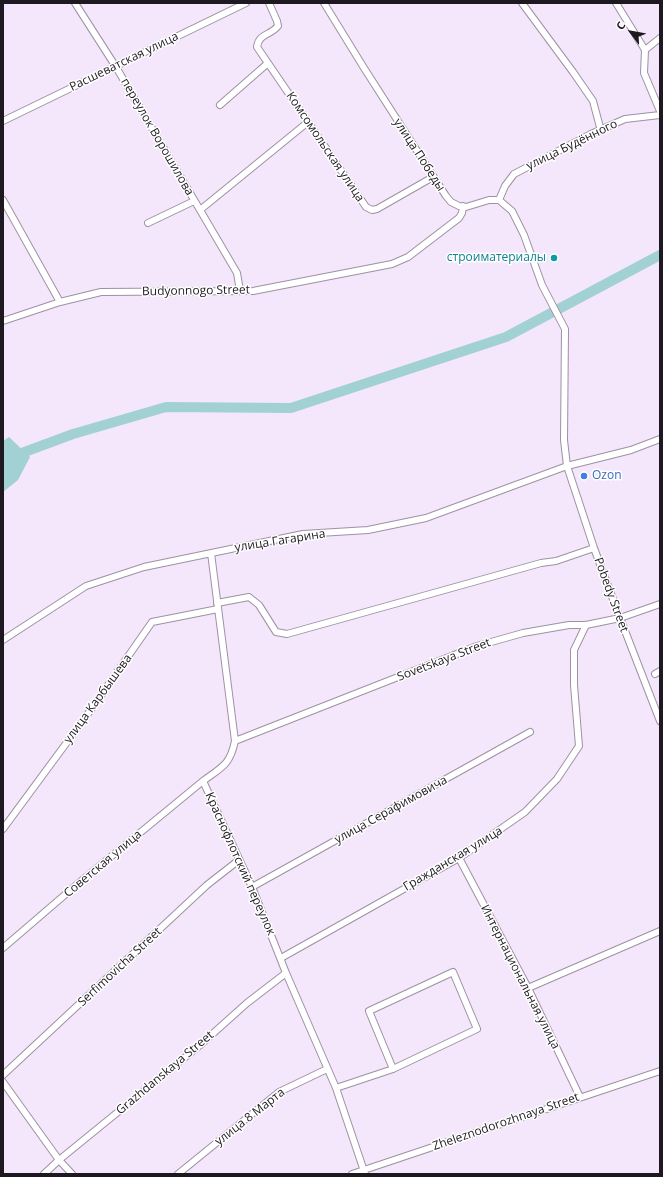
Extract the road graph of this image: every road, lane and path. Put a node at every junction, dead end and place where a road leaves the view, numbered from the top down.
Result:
1 (75, 3) edge
2 (244, 3) edge
3 (269, 3) edge
4 (324, 3) edge
5 (522, 3) edge
6 (616, 3) edge
7 (660, 38) edge
8 (645, 50) junction
9 (268, 63) junction
10 (116, 67) junction
11 (220, 105) dead end
12 (660, 111) edge
13 (660, 115) edge
14 (3, 121) edge
15 (308, 122) junction
16 (600, 131) junction
17 (433, 177) junction
18 (3, 200) edge
19 (499, 200) junction
20 (194, 201) junction
21 (463, 206) junction
22 (200, 210) junction
23 (148, 223) dead end
24 (240, 292) junction
25 (60, 302) junction
26 (3, 321) edge
27 (660, 439) edge
28 (567, 466) junction
29 (594, 548) junction
30 (211, 553) junction
31 (660, 604) edge
32 (217, 606) junction
33 (620, 618) junction
34 (586, 625) junction
35 (3, 640) edge
36 (660, 721) edge
37 (530, 732) dead end
38 (234, 741) junction
39 (203, 781) junction
40 (3, 829) edge
41 (459, 858) junction
42 (238, 860) junction
43 (252, 888) junction
44 (660, 931) edge
45 (3, 948) edge
46 (281, 958) junction
47 (286, 973) junction
48 (528, 988) junction
49 (326, 1069) junction
50 (393, 1069) junction
51 (660, 1070) edge
52 (3, 1075) edge
53 (3, 1082) edge
54 (336, 1088) junction
55 (580, 1097) junction
56 (60, 1160) junction
57 (364, 1172) edge
58 (44, 1174) edge
59 (72, 1174) edge
60 (178, 1174) edge
61 (352, 1174) edge

1 - 10 street, переулок Ворошилова
2 - 10 street, Расшеватская улица
3 - 9 street, Комсомольская улица
4 - 17 street, улица Победы
5 - 16 street
6 - 8 street
7 - 8 street
8 - 12 street
9 - 11 street
9 - 15 street, Комсомольская улица
10 - 14 street, Расшеватская улица
10 - 20 street, переулок Ворошилова
13 - 16 street, улица Будённого
15 - 17 street, Комсомольская улица
15 - 22 street, переулок Ворошилова
16 - 19 street, улица Будённого
17 - 21 street, улица Победы
18 - 25 street
19 - 21 street
19 - 28 street
20 - 22 street, переулок Ворошилова
20 - 23 street
21 - 24 street, Budyonnogo Street
22 - 24 street, переулок Ворошилова
24 - 25 street, Budyonnogo Street
25 - 26 street, Budyonnogo Street
27 - 28 street, улица Гагарина
28 - 29 street, Pobedy Street
28 - 30 street, улица Гагарина
29 - 32 street, улица Карбышева
29 - 33 street, Pobedy Street
30 - 32 street, Краснофлотский переулок
30 - 35 street, улица Гагарина
31 - 33 street, Sovetskaya Street
32 - 38 street, Краснофлотский переулок
32 - 40 street, улица Карбышева
33 - 34 street, Sovetskaya Street
33 - 36 street, Pobedy Street
34 - 38 street, Sovetskaya Street
34 - 41 street, Гражданская улица
37 - 43 street, улица Серафимовича
38 - 39 street, Краснофлотский переулок
39 - 42 street, Краснофлотский переулок
39 - 45 street, Советская улица
41 - 46 street, Гражданская улица
41 - 48 street, Интернациональная улица
42 - 43 street, Краснофлотский переулок
42 - 52 street, Serfimovicha Street
43 - 46 street, Краснофлотский переулок
44 - 48 street
46 - 47 street, Краснофлотский переулок
47 - 49 street, Краснофлотский переулок
47 - 56 street, Grazhdanskaya Street
48 - 55 street, Интернациональная улица
49 - 54 street, Краснофлотский переулок
49 - 60 street, улица 8 Марта
50 - 50 street
50 - 54 street
51 - 55 street, Zheleznodorozhnaya Street
53 - 56 street
54 - 57 street, Краснофлотский переулок
55 - 57 street, Zheleznodorozhnaya Street
56 - 58 street, Grazhdanskaya Street
56 - 59 street
57 - 61 street, Zheleznodorozhnaya Street

